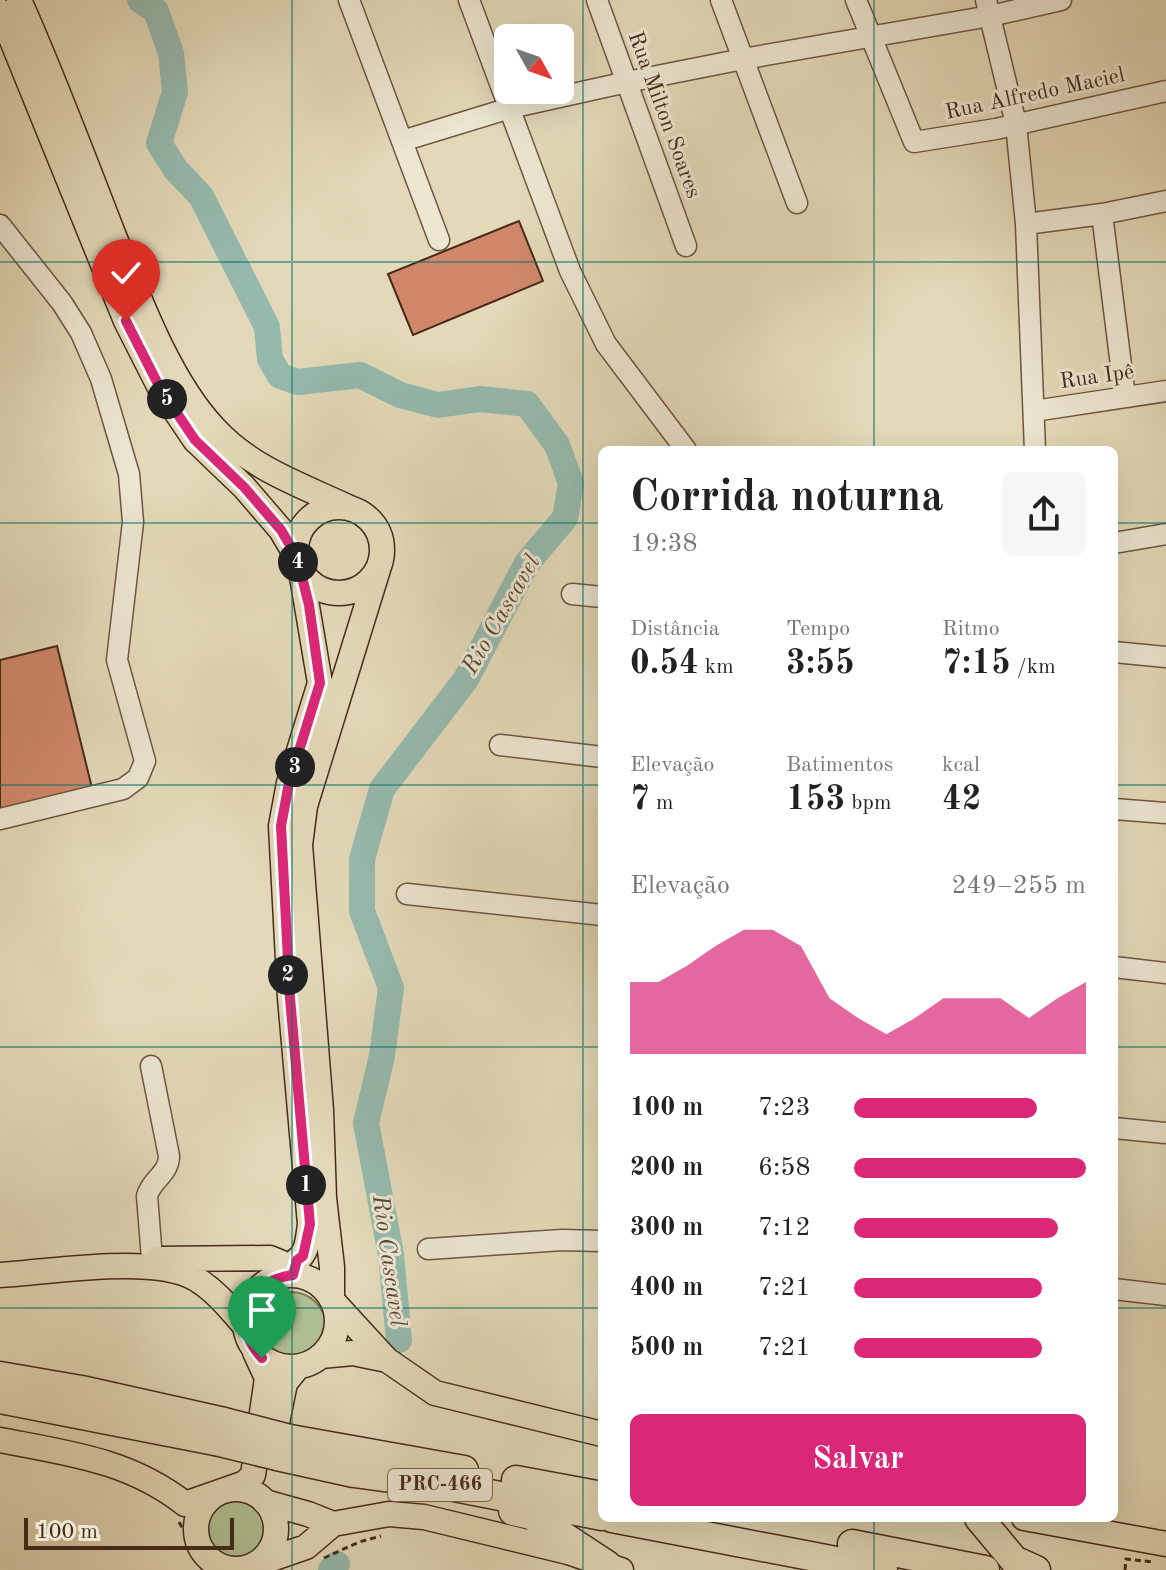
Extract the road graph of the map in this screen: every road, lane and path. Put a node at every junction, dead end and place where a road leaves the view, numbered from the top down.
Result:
1 (19, 0) edge
2 (349, 0) edge
3 (469, 0) edge
4 (597, 0) edge
5 (721, 0) edge
6 (856, 0) edge
7 (1061, 0) edge
8 (988, 8) edge
9 (0, 11) edge
10 (873, 37) junction
11 (743, 59) junction
12 (627, 82) junction
13 (1166, 91) edge
14 (510, 108) junction
15 (1016, 124) junction
16 (402, 141) junction
17 (1166, 201) edge
18 (797, 203) dead end
19 (1102, 214) junction
20 (1026, 224) junction
21 (0, 225) edge
22 (439, 240) dead end
23 (686, 246) dead end
24 (1166, 391) edge
25 (1125, 397) junction
26 (1034, 411) junction
27 (683, 446) edge
28 (1035, 446) edge
29 (350, 508) junction
30 (1166, 534) edge
31 (1118, 542) edge
32 (380, 563) junction
33 (299, 564) junction
34 (572, 594) dead end
35 (598, 597) edge
36 (1118, 652) edge
37 (1166, 657) edge
38 (500, 745) dead end
39 (598, 757) edge
40 (1118, 809) edge
41 (1166, 813) edge
42 (0, 819) edge
43 (407, 894) dead end
44 (598, 915) edge
45 (1118, 967) edge
46 (1166, 973) edge
47 (151, 1066) dead end
48 (1118, 1128) edge
49 (1166, 1133) edge
50 (598, 1241) edge
51 (428, 1249) dead end
52 (146, 1262) junction
53 (0, 1275) edge
54 (293, 1275) junction
55 (1118, 1289) edge
56 (1166, 1295) edge
57 (332, 1300) junction
58 (249, 1337) junction
59 (321, 1356) junction
60 (387, 1360) junction
61 (0, 1364) edge
62 (298, 1367) junction
63 (0, 1376) edge
64 (81, 1390) junction
65 (0, 1399) edge
66 (220, 1431) junction
67 (598, 1433) edge
68 (0, 1440) edge
69 (283, 1447) junction
70 (354, 1473) junction
71 (217, 1494) junction
72 (598, 1495) edge
73 (265, 1502) junction
74 (178, 1509) junction
75 (598, 1515) edge
76 (633, 1522) edge
77 (737, 1522) edge
78 (982, 1522) edge
79 (1046, 1522) edge
80 (333, 1524) junction
81 (390, 1533) dead end
82 (198, 1542) junction
83 (1166, 1544) edge
84 (813, 1556) junction
85 (314, 1562) dead end
86 (251, 1566) junction
87 (609, 1569) edge
88 (220, 1570) edge
89 (860, 1570) edge
90 (883, 1570) edge
91 (985, 1570) edge
92 (1036, 1570) edge

1 - 29 main road
2 - 16 street
3 - 14 street
4 - 12 street, Rua Milton Soares
5 - 11 street
6 - 10 street
7 - 8 street
8 - 10 street
8 - 15 street
9 - 33 main road
10 - 11 street
10 - 15 street, Rua Alfredo Maciel
11 - 12 street
11 - 18 street
12 - 14 street
12 - 23 street, Rua Milton Soares
13 - 15 street, Rua Alfredo Maciel
14 - 16 street
14 - 27 street
15 - 20 street
16 - 22 street
17 - 19 street
19 - 20 street
19 - 25 street
20 - 26 street
21 - 42 street
24 - 25 street, Rua Ipê
25 - 26 street, Rua Ipê
26 - 28 street
29 - 32 main road
29 - 33 main road
30 - 31 street
32 - 33 main road
32 - 57 main road
33 - 54 main road
34 - 35 street
36 - 37 street
38 - 39 street
40 - 41 street
43 - 44 street
45 - 46 street
47 - 52 street
48 - 49 street
50 - 51 street
52 - 53 main road
52 - 54 main road
52 - 58 main road
54 - 57 main road
54 - 58 main road
55 - 56 street
57 - 59 main road
57 - 60 main road
58 - 62 main road
58 - 71 main road
59 - 60 main road
59 - 62 main road
60 - 67 main road
61 - 64 highway
62 - 73 main road
63 - 64 highway, PRC-466
64 - 66 highway, PRC-466
65 - 66 highway, PRC-466
66 - 69 highway, PRC-466, bridge
68 - 74 main road
69 - 70 highway, PRC-466
69 - 72 highway, PRC-466
70 - 75 highway, PRC-466
70 - 87 highway, PRC-466
71 - 73 main road
71 - 74 main road
71 - 82 main road
73 - 80 main road
73 - 86 main road
74 - 82 main road
74 - 88 path
76 - 84 highway
77 - 91 highway
78 - 92 highway
79 - 83 main road
80 - 86 main road
80 - 87 main road
81 - 85 path
82 - 86 main road
84 - 89 highway
84 - 90 highway

